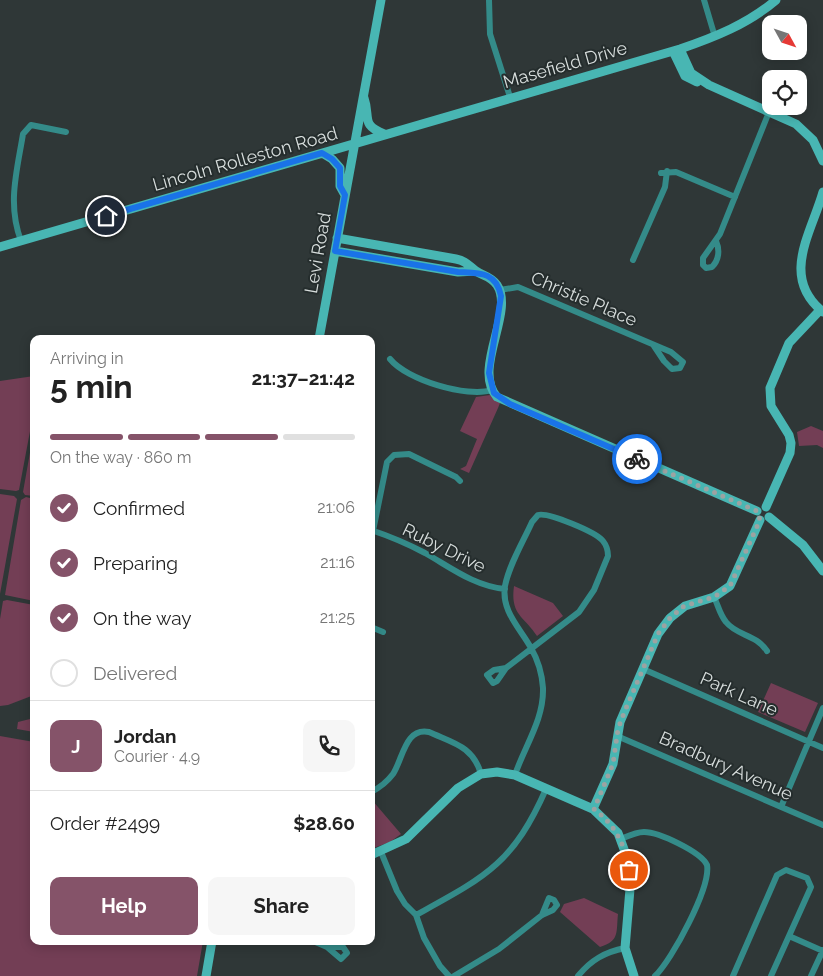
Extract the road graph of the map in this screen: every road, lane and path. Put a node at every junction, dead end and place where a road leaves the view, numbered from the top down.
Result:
1 (381, 0) edge
2 (489, 0) edge
3 (704, 0) edge
4 (776, 0) edge
5 (715, 37) junction
6 (677, 50) junction
7 (510, 97) junction
8 (363, 98) junction
9 (762, 109) edge
10 (768, 115) edge
11 (776, 115) edge
12 (66, 132) dead end
13 (384, 134) junction
14 (354, 144) junction
15 (322, 153) junction
16 (823, 161) edge
17 (823, 192) edge
18 (345, 195) junction
19 (735, 197) junction
20 (821, 207) edge
21 (337, 238) junction
22 (21, 241) junction
23 (716, 241) dead end
24 (0, 247) edge
25 (335, 251) junction
26 (412, 251) junction
27 (633, 260) dead end
28 (409, 264) junction
29 (476, 271) junction
30 (500, 290) junction
31 (822, 311) edge
32 (320, 335) edge
33 (654, 346) dead end
34 (390, 359) dead end
35 (492, 390) junction
36 (460, 482) dead end
37 (762, 516) junction
38 (375, 517) edge
39 (375, 532) edge
40 (823, 571) edge
41 (505, 589) junction
42 (714, 597) junction
43 (375, 629) edge
44 (382, 632) dead end
45 (532, 649) junction
46 (768, 651) dead end
47 (506, 668) dead end
48 (643, 668) junction
49 (823, 708) edge
50 (617, 736) junction
51 (809, 741) junction
52 (823, 748) edge
53 (481, 774) junction
54 (515, 775) junction
55 (375, 789) edge
56 (546, 789) junction
57 (781, 807) junction
58 (594, 809) junction
59 (823, 825) edge
60 (621, 839) junction
61 (381, 852) junction
62 (375, 854) edge
63 (416, 915) junction
64 (542, 916) dead end
65 (789, 936) junction
66 (211, 945) edge
67 (322, 945) edge
68 (327, 947) dead end
69 (625, 948) junction
70 (823, 951) edge
71 (206, 976) edge
72 (450, 976) edge
73 (454, 976) edge
74 (578, 976) edge
75 (634, 976) edge
76 (655, 976) edge
77 (733, 976) edge
78 (771, 976) edge
79 (811, 976) edge

1 - 8 street, Levi Road
2 - 7 street
3 - 5 street
4 - 5 street, Masefield Drive
5 - 6 street, Masefield Drive
6 - 7 street, Masefield Drive
6 - 9 street
7 - 13 street, Masefield Drive
8 - 13 street
8 - 14 street, Levi Road
10 - 19 street
11 - 16 street
12 - 22 street
13 - 14 street, Masefield Drive
14 - 15 street, Lincoln Rolleston Road
14 - 18 street, Levi Road
15 - 18 street
15 - 22 street, Lincoln Rolleston Road
17 - 20 street
18 - 21 street, Levi Road
19 - 23 street
19 - 27 street
20 - 31 street
21 - 25 street, Levi Road
21 - 26 street
22 - 24 street, Lincoln Rolleston Road
25 - 28 street
25 - 32 street, Levi Road
26 - 28 street
26 - 29 street
28 - 29 street
29 - 30 street
30 - 33 street, Christie Place
30 - 35 street
31 - 37 street
34 - 35 street
35 - 37 street
36 - 38 street
37 - 40 street
37 - 42 street
39 - 41 street, Ruby Drive
41 - 45 street
41 - 45 street
42 - 46 street
42 - 48 street
43 - 44 street
45 - 47 street
45 - 54 street
48 - 50 street
48 - 51 street, Park Lane
49 - 51 street
50 - 57 street, Bradbury Avenue
50 - 58 street
51 - 52 street, Park Lane
51 - 57 street
53 - 54 street
53 - 55 street
53 - 61 street
54 - 56 street
56 - 58 street
56 - 63 street
57 - 59 street, Bradbury Avenue
58 - 60 street
60 - 69 street
60 - 76 street
61 - 62 street
61 - 63 street
63 - 72 street
64 - 73 street
65 - 70 street
65 - 77 street
65 - 78 street
66 - 71 street
67 - 68 street
69 - 74 street
69 - 75 street
70 - 79 street

